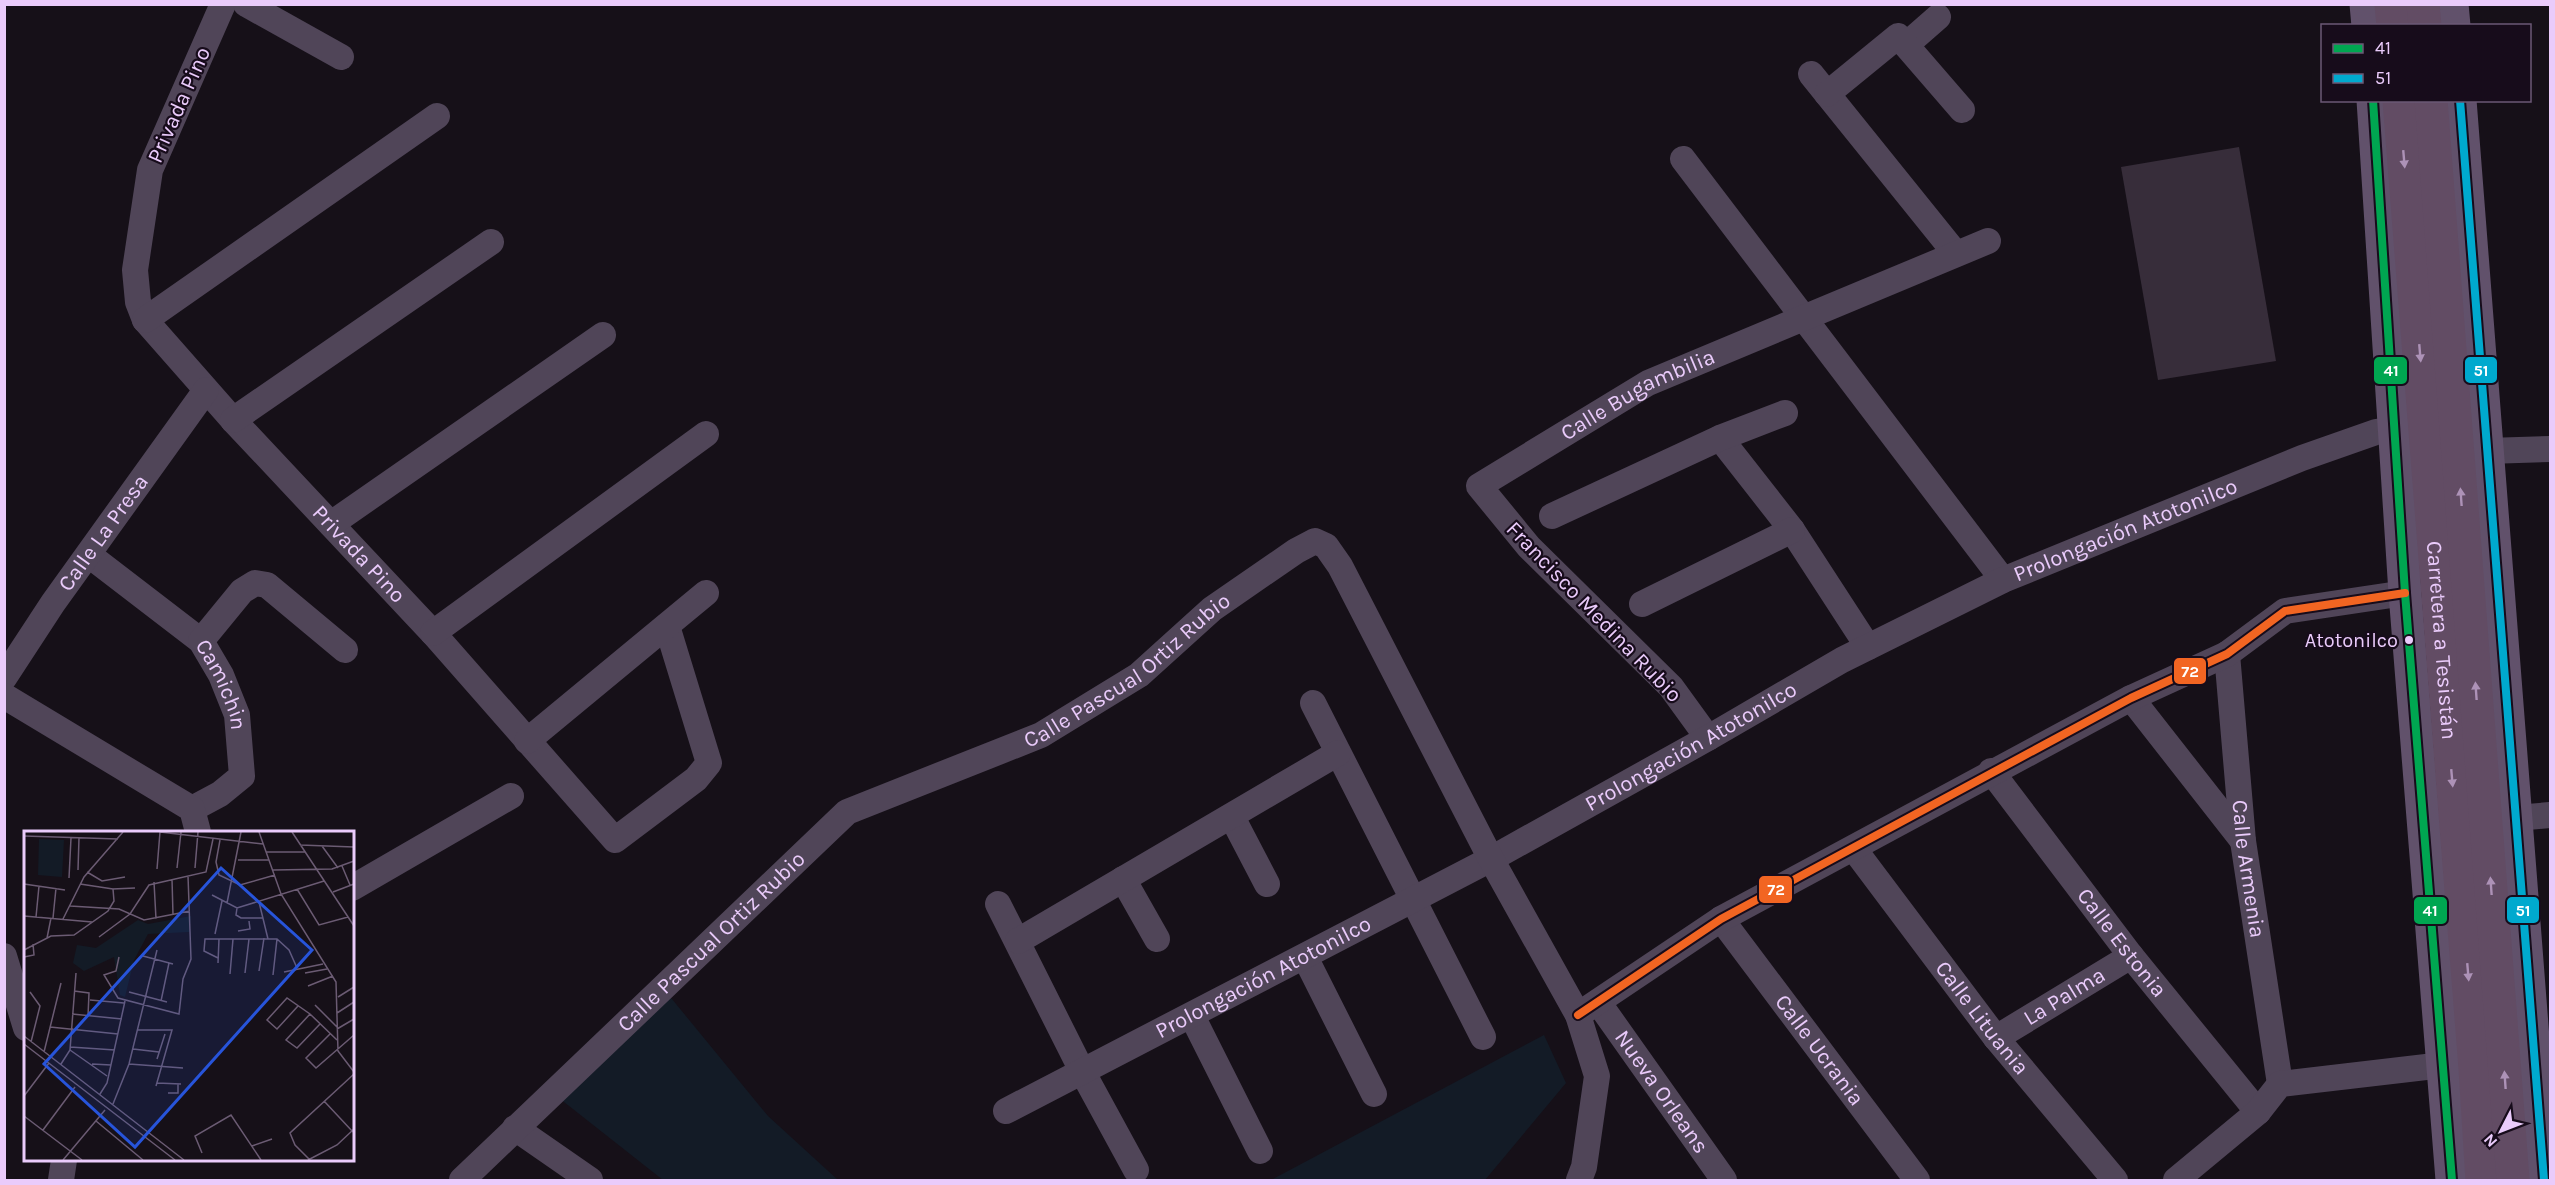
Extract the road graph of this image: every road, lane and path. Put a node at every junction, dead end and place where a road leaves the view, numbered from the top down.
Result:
1 (223, 4) edge
2 (246, 4) edge
3 (2366, 4) edge
4 (2391, 4) edge
5 (2423, 4) edge
6 (2452, 4) edge
7 (1938, 16) dead end
8 (2368, 24) edge
9 (2393, 24) edge
10 (2425, 24) edge
11 (2454, 24) edge
12 (1906, 45) junction
13 (342, 57) dead end
14 (2373, 102) edge
15 (2399, 102) edge
16 (2431, 102) edge
17 (2460, 102) edge
18 (1962, 110) dead end
19 (437, 116) dead end
20 (1683, 159) dead end
21 (1988, 241) dead end
22 (490, 242) dead end
23 (2456, 247) junction
24 (1956, 254) junction
25 (1804, 318) junction
26 (145, 320) junction
27 (603, 335) dead end
28 (206, 390) junction
29 (1785, 413) dead end
30 (233, 420) junction
31 (2394, 429) junction
32 (706, 434) dead end
33 (1720, 438) junction
34 (2550, 449) edge
35 (2487, 451) junction
36 (1479, 486) joint
37 (1552, 516) dead end
38 (330, 524) junction
39 (1792, 530) junction
40 (88, 555) junction
41 (2003, 580) junction
42 (706, 593) dead end
43 (2405, 593) junction
44 (1642, 604) dead end
45 (667, 626) junction
46 (433, 633) junction
47 (201, 641) junction
48 (1868, 647) junction
49 (345, 650) dead end
50 (2226, 654) junction
51 (4, 678) edge
52 (4, 696) edge
53 (2131, 698) junction
54 (1313, 703) dead end
55 (1708, 738) junction
56 (527, 741) junction
57 (1338, 753) junction
58 (1991, 771) junction
59 (511, 796) dead end
60 (2550, 815) edge
61 (1232, 817) junction
62 (2516, 818) junction
63 (195, 821) edge
64 (2243, 841) junction
65 (1854, 849) junction
66 (1491, 859) junction
67 (1124, 879) junction
68 (1267, 884) dead end
69 (354, 887) edge
70 (1414, 899) junction
71 (998, 904) dead end
72 (1721, 919) junction
73 (1157, 939) dead end
74 (1018, 941) junction
75 (4, 956) edge
76 (2131, 956) junction
77 (1305, 957) junction
78 (1588, 1008) junction
79 (1192, 1016) junction
80 (19, 1019) edge
81 (1483, 1037) dead end
82 (1996, 1038) junction
83 (2443, 1065) junction
84 (1082, 1071) junction
85 (2280, 1084) junction
86 (1374, 1094) dead end
87 (1006, 1111) dead end
88 (2258, 1112) junction
89 (515, 1128) junction
90 (1260, 1151) dead end
91 (64, 1161) edge
92 (2532, 1167) edge
93 (1136, 1170) dead end
94 (61, 1180) edge
95 (462, 1180) edge
96 (590, 1180) edge
97 (1579, 1180) edge
98 (1724, 1180) edge
99 (1916, 1180) edge
100 (2115, 1180) edge
101 (2176, 1180) edge
102 (2452, 1180) edge
103 (2482, 1180) edge

1 - 26 street, Privada Pino
2 - 13 street
3 - 8 main road
4 - 9 main road
5 - 10 main road
6 - 11 main road
7 - 12 street
12 - 18 street
12 - 24 street
14 - 31 main road
15 -> 103 main road, Carretera a Tesistán
16 - 23 main road, Carretera a Tesistán
17 - 23 main road
19 - 26 street
20 - 25 street
21 - 24 street, Calle Bugambilia
22 - 30 street
23 - 35 main road
92 -> 23 main road, Carretera a Tesistán
24 - 25 street, Calle Bugambilia
25 - 36 street, Calle Bugambilia
25 - 41 street
26 - 28 street, Privada Pino
27 - 38 street
28 - 30 street, Privada Pino
28 - 40 street, Calle La Presa
29 - 33 street
30 - 38 street, Privada Pino
31 - 41 street, Prolongación Atotonilco
31 - 43 main road
32 - 46 street
33 - 37 street
33 - 39 street
34 - 35 street
35 - 62 main road
36 - 55 street, Francisco Medina Rubio
38 - 46 street, Privada Pino
39 - 44 street
39 - 48 street
40 - 47 street, Camichin
40 - 51 street, Calle La Presa
41 - 48 street, Prolongación Atotonilco
42 - 45 street
43 - 50 street
43 - 83 main road
45 - 56 street
45 - 56 street, Privada Pino
46 - 56 street, Privada Pino
47 - 49 street
47 - 63 street, Camichin
48 - 55 street, Prolongación Atotonilco
50 - 53 street
50 - 64 street, Calle Armenia
52 - 63 street
53 - 58 street
53 - 64 street
54 - 57 street
55 - 66 street, Prolongación Atotonilco
57 - 61 street
57 - 70 street
58 - 65 street
58 - 76 street, Calle Estonia
59 - 69 street
60 - 62 street
61 - 67 street
61 - 68 street
62 - 92 main road
64 - 85 street, Calle Armenia
65 - 72 street
65 - 82 street, Calle Lituania
66 - 70 street, Prolongación Atotonilco
66 - 78 street, Calle Pascual Ortiz Rubio
66 - 89 street, Calle Pascual Ortiz Rubio
67 - 73 street
67 - 74 street
70 - 77 street, Prolongación Atotonilco
70 - 81 street
71 - 74 street
72 - 78 street
72 - 99 street, Calle Ucrania
74 - 84 street
75 - 80 street
76 - 82 street, La Palma
76 - 88 street, Calle Estonia
77 - 79 street, Prolongación Atotonilco
77 - 86 street
78 - 97 street
78 - 98 street, Nueva Orleans
79 - 84 street, Prolongación Atotonilco
79 - 90 street
82 - 100 street, Calle Lituania
83 - 85 street
83 - 102 main road
84 - 87 street, Prolongación Atotonilco
84 - 93 street
85 - 88 street
88 - 101 street
89 - 95 street
89 - 96 street
91 - 94 street

